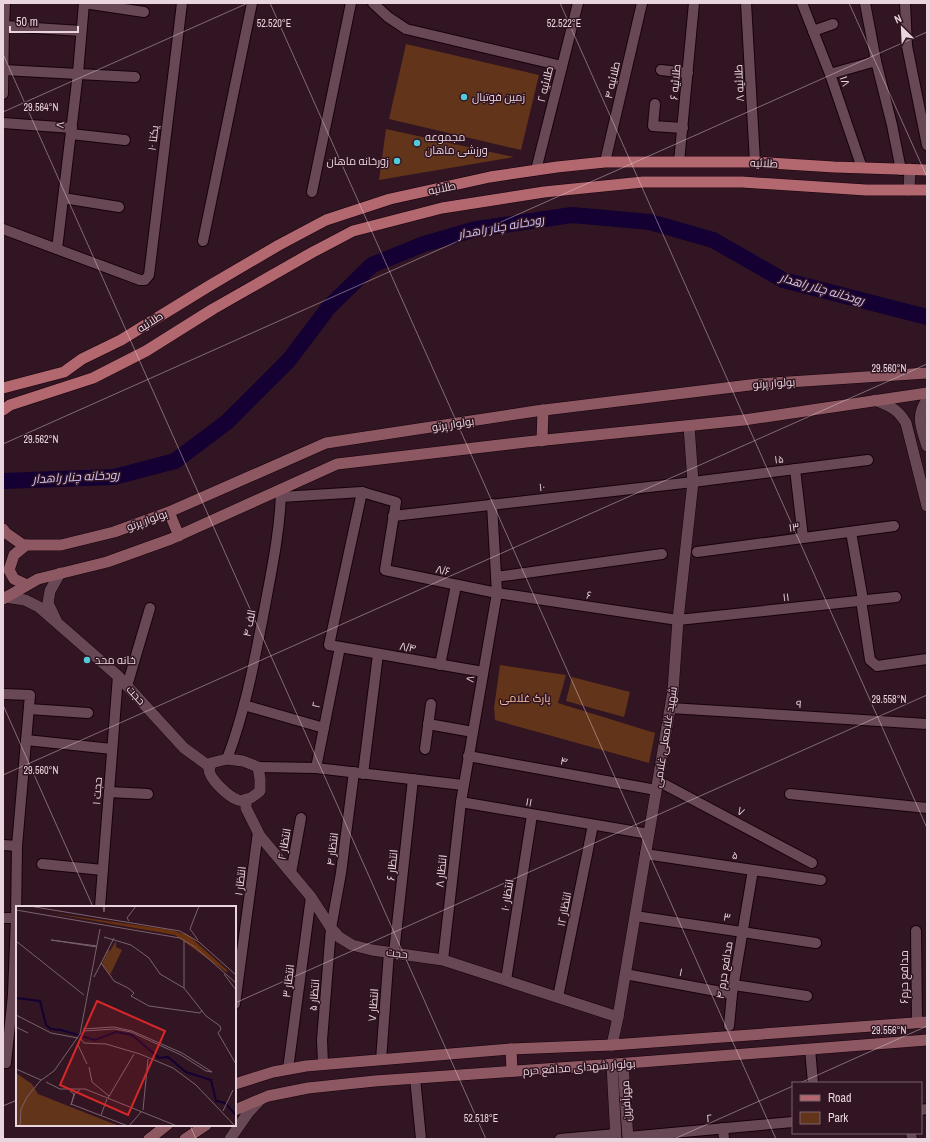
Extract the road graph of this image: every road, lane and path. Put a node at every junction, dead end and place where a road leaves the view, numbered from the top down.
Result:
1 (5, 3) edge
2 (84, 3) edge
3 (182, 3) edge
4 (252, 3) edge
5 (351, 3) edge
6 (373, 3) edge
7 (578, 3) edge
8 (642, 3) edge
9 (694, 3) edge
10 (746, 3) edge
11 (802, 3) edge
12 (865, 3) edge
13 (905, 3) edge
14 (144, 12) dead end
15 (833, 24) dead end
16 (4, 26) edge
17 (81, 31) junction
18 (813, 31) junction
19 (876, 61) junction
20 (562, 66) junction
21 (3, 70) edge
22 (661, 70) dead end
23 (78, 73) junction
24 (688, 73) junction
25 (830, 74) junction
26 (135, 77) dead end
27 (3, 94) edge
28 (655, 104) dead end
29 (3, 122) edge
30 (684, 128) junction
31 (71, 131) junction
32 (125, 140) dead end
33 (927, 145) edge
34 (605, 162) junction
35 (680, 162) junction
36 (755, 162) junction
37 (862, 168) junction
38 (905, 169) junction
39 (536, 170) junction
40 (927, 170) edge
41 (909, 190) junction
42 (927, 190) edge
43 (312, 192) dead end
44 (63, 198) junction
45 (120, 206) dead end
46 (3, 229) edge
47 (203, 241) dead end
48 (58, 248) junction
49 (927, 373) edge
50 (3, 388) edge
51 (927, 393) edge
52 (875, 400) junction
53 (927, 400) edge
54 (3, 410) edge
55 (543, 410) junction
56 (920, 416) junction
57 (904, 420) junction
58 (689, 426) junction
59 (542, 441) junction
60 (927, 446) edge
61 (868, 460) dead end
62 (795, 469) junction
63 (693, 482) junction
64 (362, 492) junction
65 (281, 493) junction
66 (492, 504) junction
67 (927, 506) edge
68 (169, 512) junction
69 (393, 516) junction
70 (894, 526) dead end
71 (3, 529) edge
72 (851, 532) junction
73 (179, 536) junction
74 (803, 538) junction
75 (26, 545) junction
76 (697, 552) dead end
77 (662, 554) dead end
78 (60, 573) junction
79 (496, 577) junction
80 (27, 585) junction
81 (456, 585) junction
82 (497, 593) junction
83 (896, 597) dead end
84 (4, 598) edge
85 (862, 600) junction
86 (150, 608) dead end
87 (678, 620) junction
88 (59, 626) junction
89 (340, 647) junction
90 (378, 654) junction
91 (927, 659) edge
92 (440, 665) junction
93 (483, 672) junction
94 (118, 676) junction
95 (127, 686) junction
96 (3, 694) edge
97 (431, 704) dead end
98 (244, 705) junction
99 (670, 708) junction
100 (29, 709) junction
101 (88, 712) dead end
102 (428, 724) junction
103 (927, 724) edge
104 (324, 728) junction
105 (473, 732) junction
106 (26, 740) junction
107 (112, 749) junction
108 (425, 749) dead end
109 (468, 756) junction
110 (227, 759) junction
111 (210, 767) junction
112 (258, 767) junction
113 (316, 768) junction
114 (358, 773) junction
115 (413, 779) junction
116 (463, 785) junction
117 (657, 785) junction
118 (109, 792) junction
119 (148, 794) dead end
120 (790, 794) dead end
121 (246, 799) junction
122 (461, 802) junction
123 (927, 808) edge
124 (532, 814) junction
125 (301, 818) dead end
126 (593, 825) junction
127 (258, 832) junction
128 (649, 834) junction
129 (3, 845) edge
130 (17, 846) junction
131 (645, 854) junction
132 (812, 863) dead end
133 (42, 864) dead end
134 (103, 870) junction
135 (753, 870) junction
136 (291, 874) junction
137 (821, 880) dead end
138 (311, 897) junction
139 (16, 906) edge
140 (100, 906) edge
141 (635, 916) junction
142 (3, 918) edge
143 (16, 918) edge
144 (332, 928) junction
145 (916, 931) dead end
146 (742, 932) junction
147 (816, 943) dead end
148 (392, 953) junction
149 (443, 960) junction
150 (625, 974) junction
151 (506, 980) junction
152 (733, 989) junction
153 (8, 994) edge
154 (807, 996) dead end
155 (236, 997) edge
156 (558, 997) junction
157 (618, 1017) junction
158 (922, 1022) edge
159 (729, 1026) dead end
160 (927, 1040) edge
161 (612, 1045) junction
162 (511, 1049) junction
163 (810, 1049) junction
164 (381, 1060) junction
165 (3, 1063) edge
166 (323, 1064) junction
167 (624, 1067) junction
168 (612, 1068) junction
169 (288, 1069) junction
170 (512, 1071) junction
171 (415, 1078) junction
172 (813, 1082) edge
173 (236, 1084) edge
174 (260, 1100) junction
175 (236, 1110) edge
176 (792, 1122) edge
177 (166, 1126) edge
178 (204, 1126) edge
179 (723, 1128) junction
180 (616, 1136) edge
181 (628, 1138) edge
182 (149, 1139) edge
183 (185, 1139) edge
184 (230, 1139) edge
185 (421, 1139) edge
186 (560, 1139) edge
187 (724, 1139) edge

1 - 16 street
2 - 14 street
2 - 17 street, ۸
3 - 48 street, ۱۰ یکتا
4 - 47 street
5 - 43 street
6 - 20 street
7 - 20 street, طلائیه ۲
8 - 34 street, طلائیه ۴
9 - 24 street, طلائیه ۶
10 - 36 street, طلائیه ۸
11 - 18 street, ۱۸
12 - 19 street
13 - 33 street
15 - 18 street
16 - 17 street
16 - 21 street
17 - 23 street, ۸
18 - 25 street, ۱۸
19 - 25 street
19 - 38 street
20 - 39 street, طلائیه ۲
21 - 23 street
21 - 27 street
22 - 24 street
23 - 26 street
23 - 31 street, ۸
24 - 30 street, طلائیه ۶
25 - 37 street, ۱۸
28 - 30 street
29 - 31 street
30 - 35 street, طلائیه ۶
31 - 32 street
31 - 44 street, ۸
34 - 35 main road, طلائیه
34 - 39 main road, طلائیه
35 - 36 main road, طلائیه
36 - 37 main road, طلائیه
37 - 38 main road, طلائیه
38 - 40 main road, طلائیه
38 - 41 street
39 - 50 main road, طلائیه
41 - 42 main road, طلائیه
41 - 54 main road, طلائیه
44 - 45 street
44 - 48 street, ۸
46 - 48 street
49 - 55 main road, بولوار پرتو
51 - 52 main road
52 - 57 street
52 - 58 main road
53 - 56 street
55 - 59 main road
55 - 68 main road, بولوار پرتو
56 - 57 street
56 - 60 street
57 - 67 street
58 - 59 main road
58 - 63 street, شهید غلامعلی غلامی
59 - 65 main road
61 - 62 street, ۱۵
62 - 63 street, ۱۵
62 - 74 street
63 - 66 street, ۱۰
63 - 87 street, شهید غلامعلی غلامی
64 - 65 street
64 - 69 street
64 - 89 street, ۸/۴
65 - 73 main road
65 - 98 street, ۴ الف
66 - 69 street, ۱۰
66 - 79 street, ۸
68 - 73 main road
68 - 75 main road, بولوار پرتو
69 - 81 street, ۸/۶
70 - 72 street, ۱۳
71 - 75 main road
72 - 74 street, ۱۳
72 - 85 street
73 - 78 main road
74 - 76 street, ۱۳
75 - 80 main road
77 - 79 street
78 - 80 main road
78 - 88 street
79 - 82 street, ۸
80 - 84 main road
81 - 82 street, ۸/۶
81 - 92 street
82 - 87 street, ۶
82 - 93 street, ۸
83 - 85 street, ۱۱
84 - 88 street, حجت
85 - 87 street, ۱۱
85 - 91 street
86 - 95 street
87 - 99 street, شهید غلامعلی غلامی
88 - 94 street, حجت
89 - 90 street, ۸/۴
89 - 104 street, ۲
90 - 92 street, ۸/۴
90 - 114 street
92 - 93 street, ۸/۴
93 - 105 street, ۸
94 - 95 street, حجت
94 - 107 street, حجت ۱
95 - 111 street, حجت
96 - 100 street
97 - 102 street
98 - 104 street
98 - 110 street, ۴ الف
99 - 103 street, ۹
99 - 117 street, شهید غلامعلی غلامی
100 - 101 street
100 - 106 street
102 - 105 street
102 - 108 street
104 - 113 street, ۲
105 - 109 street, ۸
106 - 107 street
106 - 130 street
107 - 118 street, حجت ۱
109 - 116 street, ۸
109 - 117 street, ۴
110 - 111 street
110 - 112 street
111 - 121 street
112 - 113 street
112 - 121 street
113 - 114 street
114 - 115 street
114 - 144 street, انتظار ۴
115 - 116 street
115 - 148 street, انتظار ۶
116 - 122 street, انتظار ۸
117 - 128 street, شهید غلامعلی غلامی
117 - 132 street, ۷
118 - 119 street
118 - 134 street, حجت ۱
120 - 123 street
121 - 127 street, حجت
122 - 124 street, ۱۱
122 - 149 street, انتظار ۸
124 - 126 street, ۱۱
124 - 151 street, انتظار ۱۰
125 - 136 street, انتظار ۲
126 - 128 street
126 - 156 street, انتظار ۱۲
127 - 136 street, حجت
127 - 155 street, انتظار ۱
128 - 131 street, شهید غلامعلی غلامی
129 - 130 street
130 - 139 street
131 - 135 street, ۵
131 - 141 street, شهید غلامعلی غلامی
133 - 134 street
134 - 140 street, حجت ۱
135 - 137 street, ۵
135 - 146 street, مدافع حرم ۴
136 - 138 street, حجت
138 - 144 street, حجت
138 - 169 street, انتظار ۳
141 - 146 street, ۳
141 - 150 street, شهید غلامعلی غلامی
142 - 143 street
143 - 153 street
144 - 148 street, حجت
144 - 166 street, انتظار ۵
145 - 158 street, مدافع حرم۶
146 - 147 street, ۳
146 - 152 street, مدافع حرم ۴
148 - 149 street, حجت
148 - 164 street, انتظار ۷
149 - 151 street, حجت
150 - 152 street, ۱
150 - 157 street, شهید غلامعلی غلامی
151 - 156 street, حجت
152 - 154 street, ۱
152 - 159 street, مدافع حرم ۴
153 - 165 street
156 - 157 street, حجت
157 - 161 street, شهید غلامعلی غلامی
158 - 161 main road, بولوار شهدای مدافع حرم
160 - 163 main road, بولوار شهدای مدافع حرم
161 - 162 main road, بولوار شهدای مدافع حرم
162 - 164 main road, بولوار شهدای مدافع حرم
162 - 170 main road
163 - 167 main road, بولوار شهدای مدافع حرم
163 - 172 street
164 - 166 main road, بولوار شهدای مدافع حرم
166 - 169 main road, بولوار شهدای مدافع حرم
167 - 168 main road, بولوار شهدای مدافع حرم
167 - 181 street, مهرآفرین
168 - 170 main road, بولوار شهدای مدافع حرم
168 - 180 street, مهرآفرین
169 - 173 main road, بولوار شهدای مدافع حرم
170 - 171 main road, بولوار شهدای مدافع حرم
171 - 174 main road, بولوار شهدای مدافع حرم
171 - 185 street
174 - 175 main road, بولوار شهدای مدافع حرم
174 - 184 street
176 - 179 street, ۲
177 - 182 main road
178 - 183 main road
179 - 181 street, ۲
179 - 187 street
180 - 186 street

